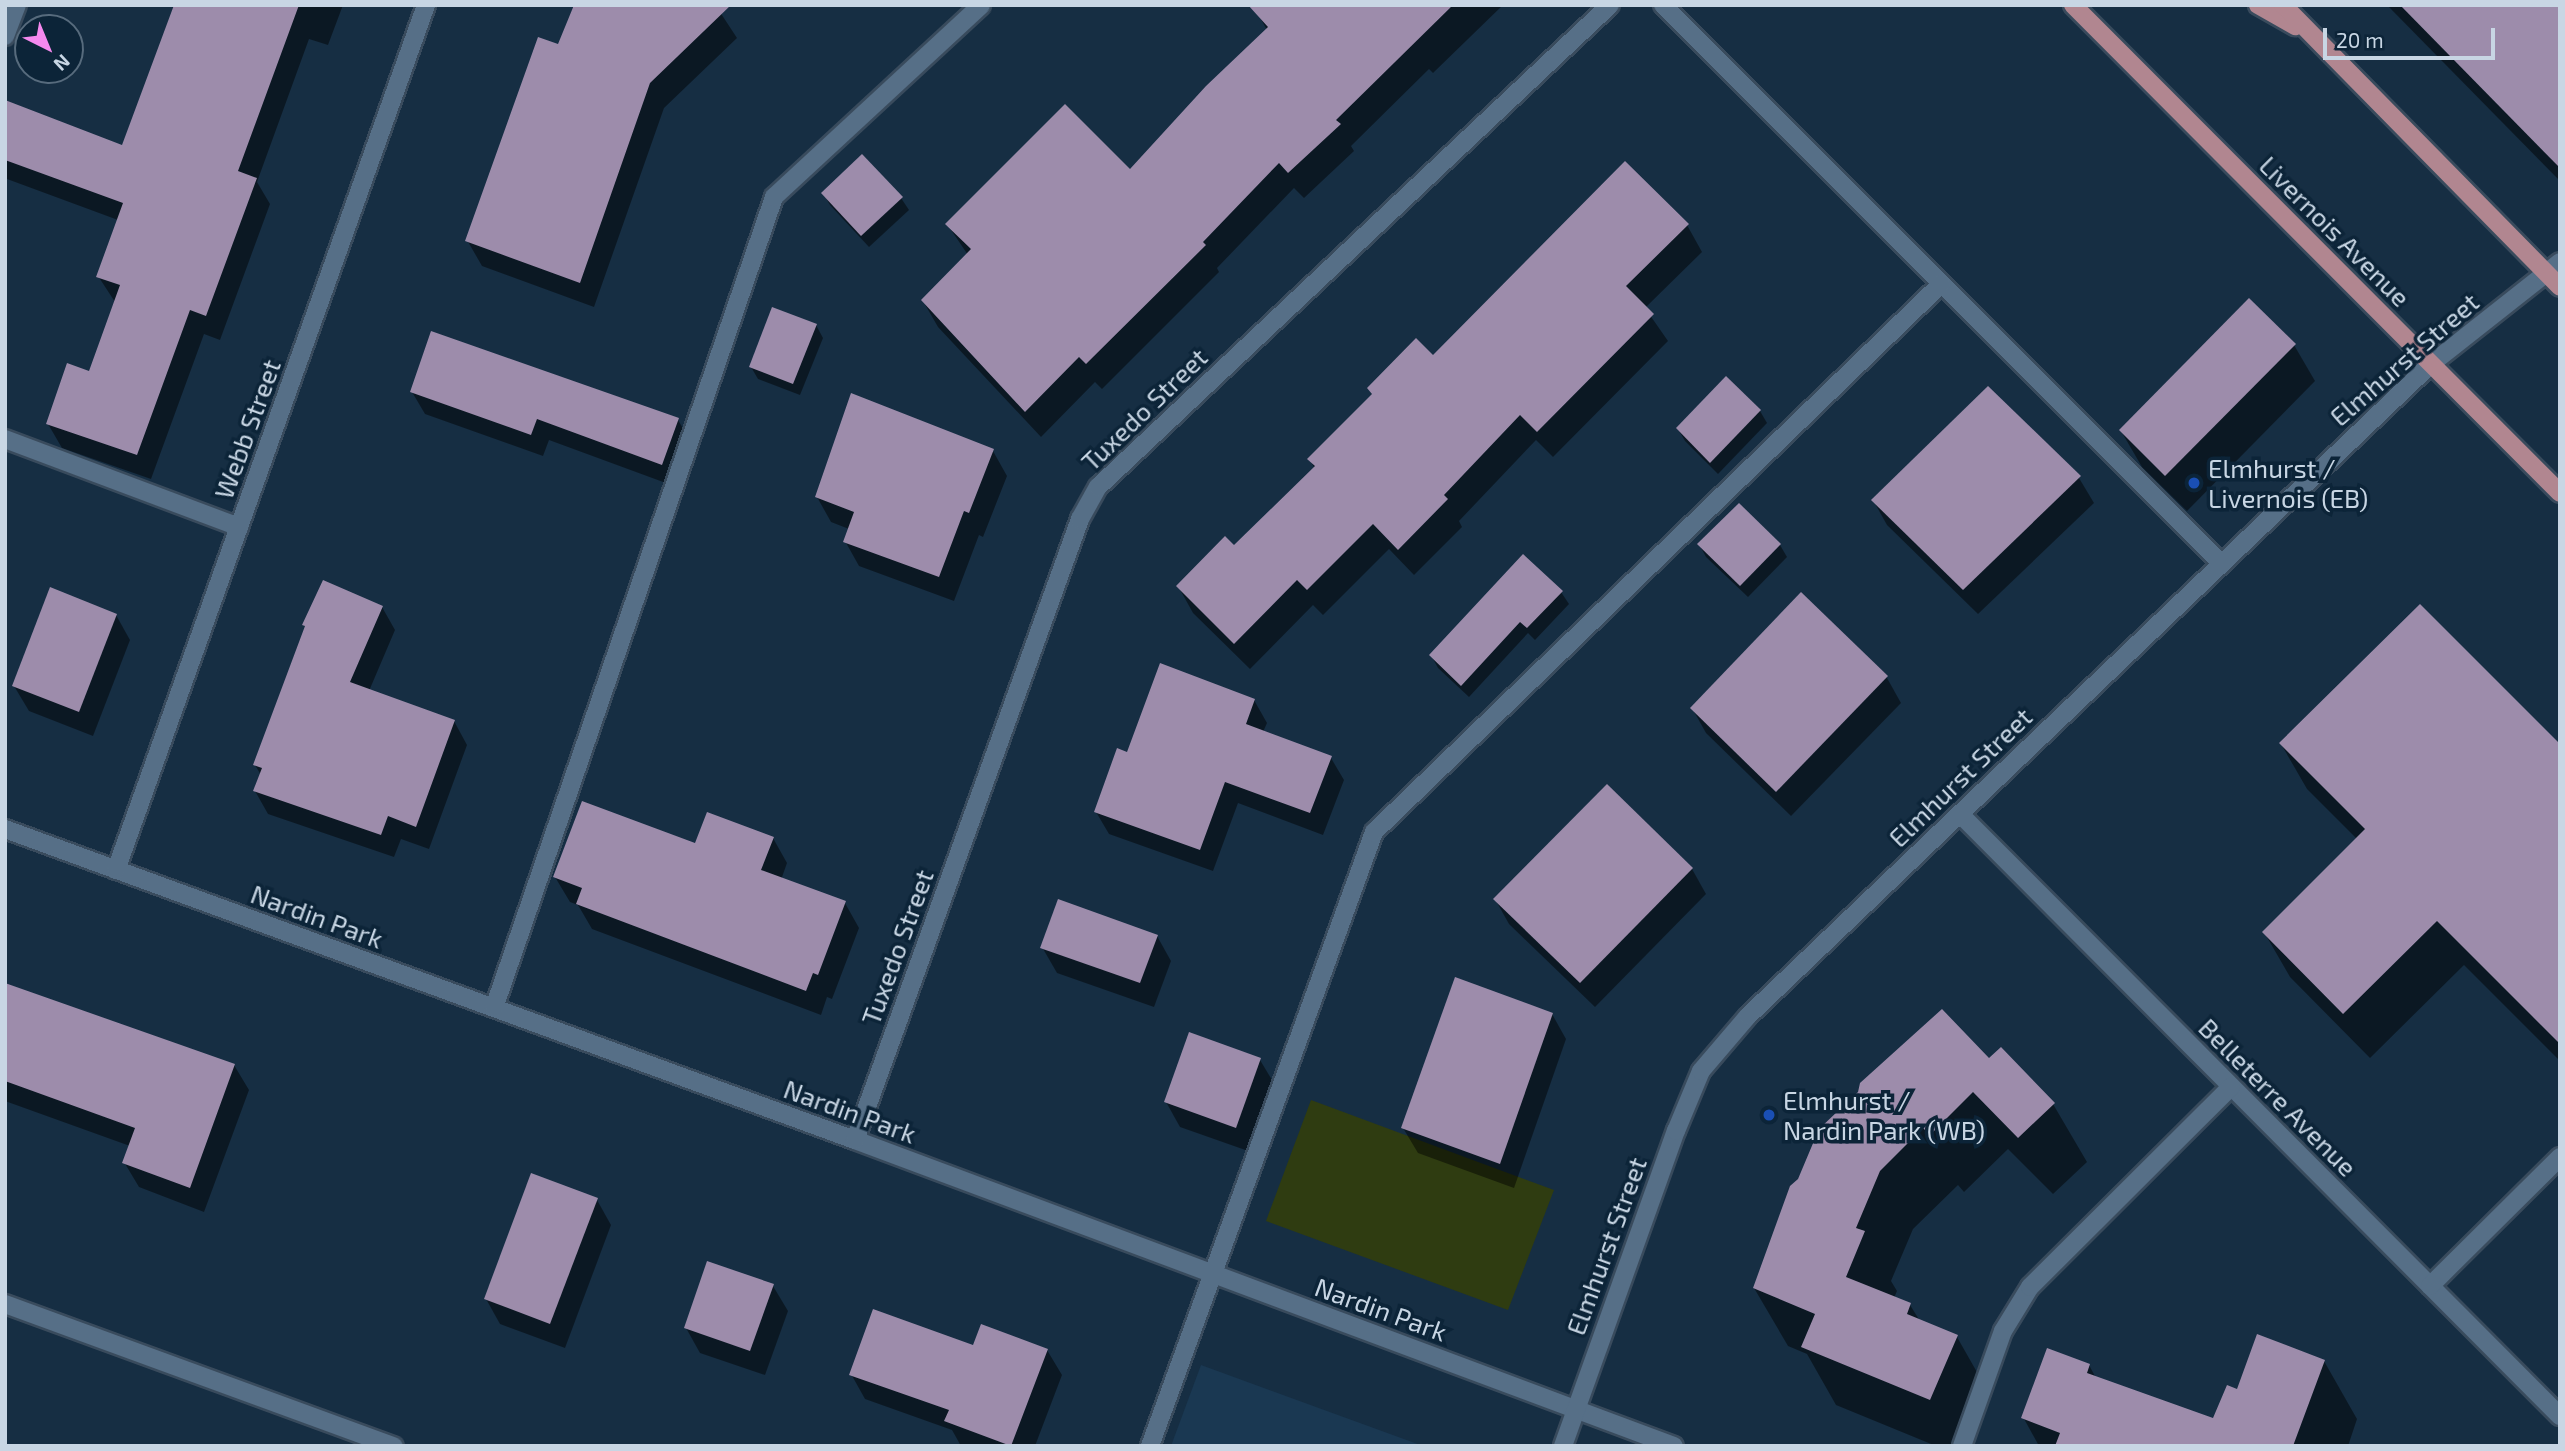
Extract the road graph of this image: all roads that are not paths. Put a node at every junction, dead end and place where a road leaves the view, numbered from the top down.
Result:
1 (17, 5) edge
2 (426, 5) edge
3 (981, 5) edge
4 (1610, 5) edge
5 (1663, 5) edge
6 (2073, 5) edge
7 (2258, 5) edge
8 (2283, 5) edge
9 (5, 36) edge
10 (2316, 39) junction
11 (2556, 274) edge
12 (1941, 284) junction
13 (2431, 364) junction
14 (5, 439) edge
15 (2560, 493) edge
16 (239, 527) junction
17 (2221, 563) junction
18 (1959, 814) junction
19 (5, 830) edge
20 (116, 870) junction
21 (494, 1008) junction
22 (2231, 1087) junction
23 (855, 1140) junction
24 (2560, 1157) edge
25 (1213, 1275) junction
26 (2430, 1286) junction
27 (5, 1304) edge
28 (1576, 1410) junction
29 (2560, 1416) edge
30 (394, 1446) edge
31 (1150, 1446) edge
32 (1563, 1446) edge
33 (1674, 1446) edge
34 (1962, 1446) edge

1 - 9 street
2 - 16 street, Webb Street
3 - 21 street
4 - 23 street, Tuxedo Street
5 - 12 street
6 - 13 main road, Livernois Avenue
7 - 10 main road
8 - 10 main road
10 - 11 main road
11 - 13 street, Elmhurst Street
12 - 17 street
12 - 25 street
13 - 15 main road, Livernois Avenue
13 - 17 street, Elmhurst Street
14 - 16 street
16 - 20 street, Webb Street
17 - 18 street, Elmhurst Street
18 - 22 street, Belleterre Avenue
18 - 28 street, Elmhurst Street
19 - 20 street, Nardin Park
20 - 21 street, Nardin Park
21 - 23 street, Nardin Park
22 - 26 street, Belleterre Avenue
22 - 34 street
23 - 25 street, Nardin Park
24 - 26 street
25 - 28 street, Nardin Park
25 - 31 street
26 - 29 street, Belleterre Avenue
27 - 30 street
28 - 32 street, Elmhurst Street
28 - 33 street, Nardin Park

